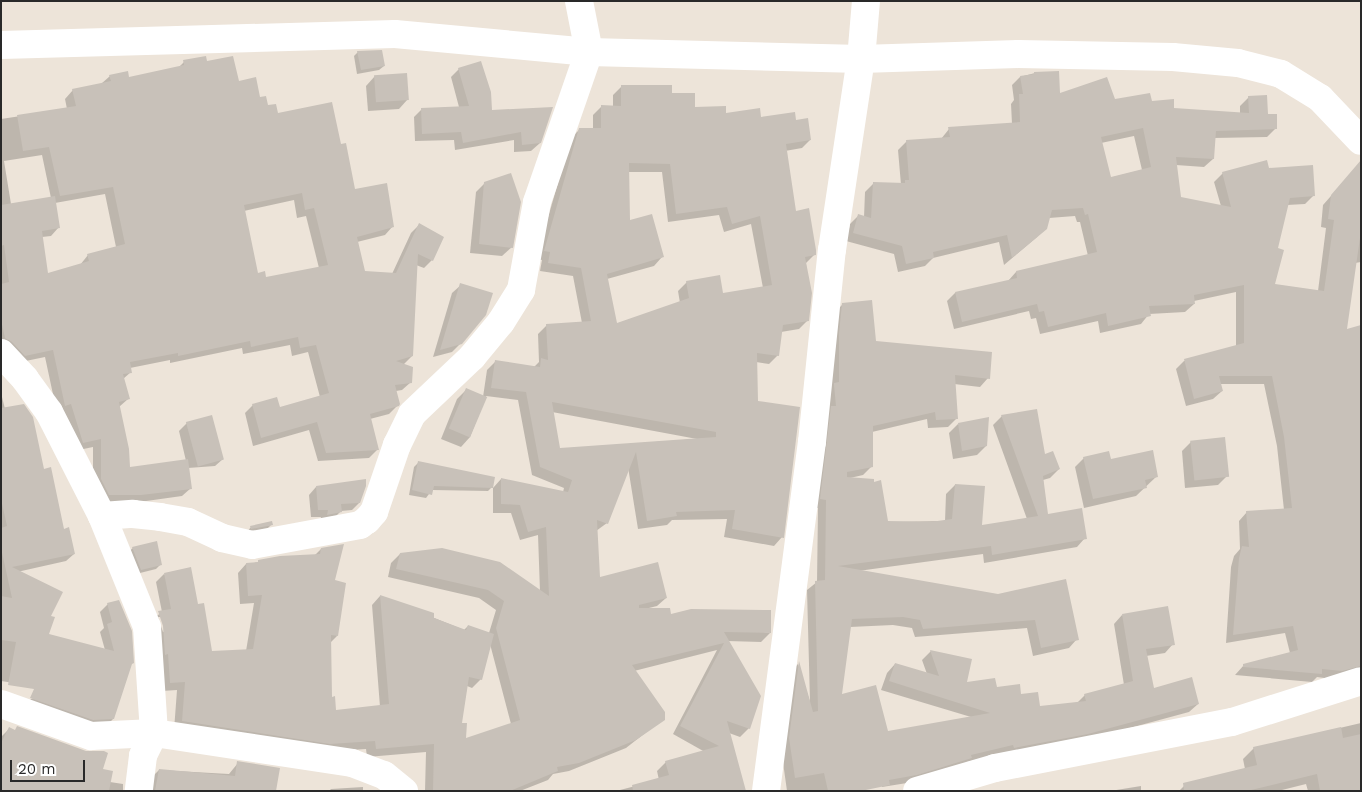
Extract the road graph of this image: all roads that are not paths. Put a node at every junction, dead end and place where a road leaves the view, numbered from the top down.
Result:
1 (579, 1) edge
2 (866, 1) edge
3 (1, 45) edge
4 (589, 52) junction
5 (861, 59) junction
6 (1361, 141) edge
7 (1, 353) edge
8 (102, 516) junction
9 (1361, 681) edge
10 (1, 704) edge
11 (154, 732) junction
12 (995, 779) edge
13 (139, 791) edge
14 (404, 791) edge
15 (766, 791) edge
16 (917, 791) edge

1 - 4 street
2 - 5 street
3 - 4 street
4 - 5 street
4 - 8 street
5 - 6 street
5 - 15 street
7 - 8 street
8 - 11 street
9 - 12 street
10 - 11 street
11 - 13 street
11 - 14 street
12 - 16 street

